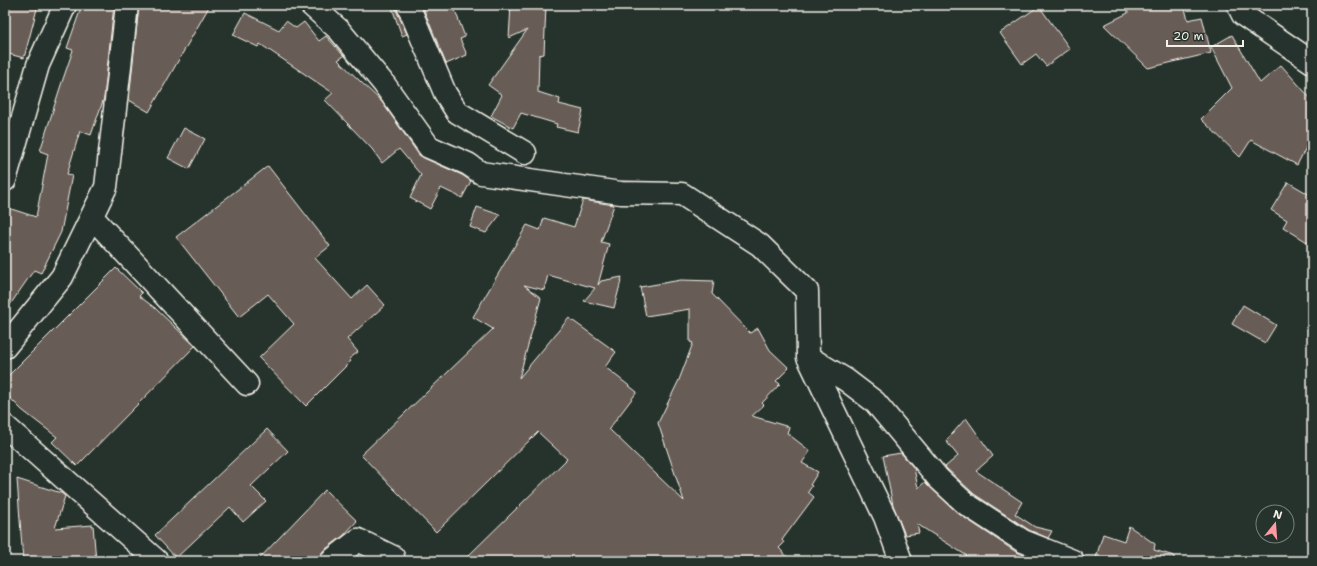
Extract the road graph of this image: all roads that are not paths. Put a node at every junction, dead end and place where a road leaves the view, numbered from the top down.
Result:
1 (65, 5) edge
2 (127, 5) edge
3 (311, 5) edge
4 (408, 5) edge
5 (1238, 5) edge
6 (1312, 62) edge
7 (525, 153) dead end
8 (5, 180) edge
9 (92, 217) junction
10 (5, 348) edge
11 (808, 358) junction
12 (247, 384) dead end
13 (5, 426) edge
14 (157, 561) edge
15 (331, 561) edge
16 (393, 561) edge
17 (901, 561) edge
18 (1073, 561) edge

1 - 8 street
2 - 9 street
3 - 11 street
4 - 7 street
5 - 6 street
9 - 10 street
9 - 12 street
11 - 17 street
11 - 18 street
13 - 14 street
15 - 16 street

